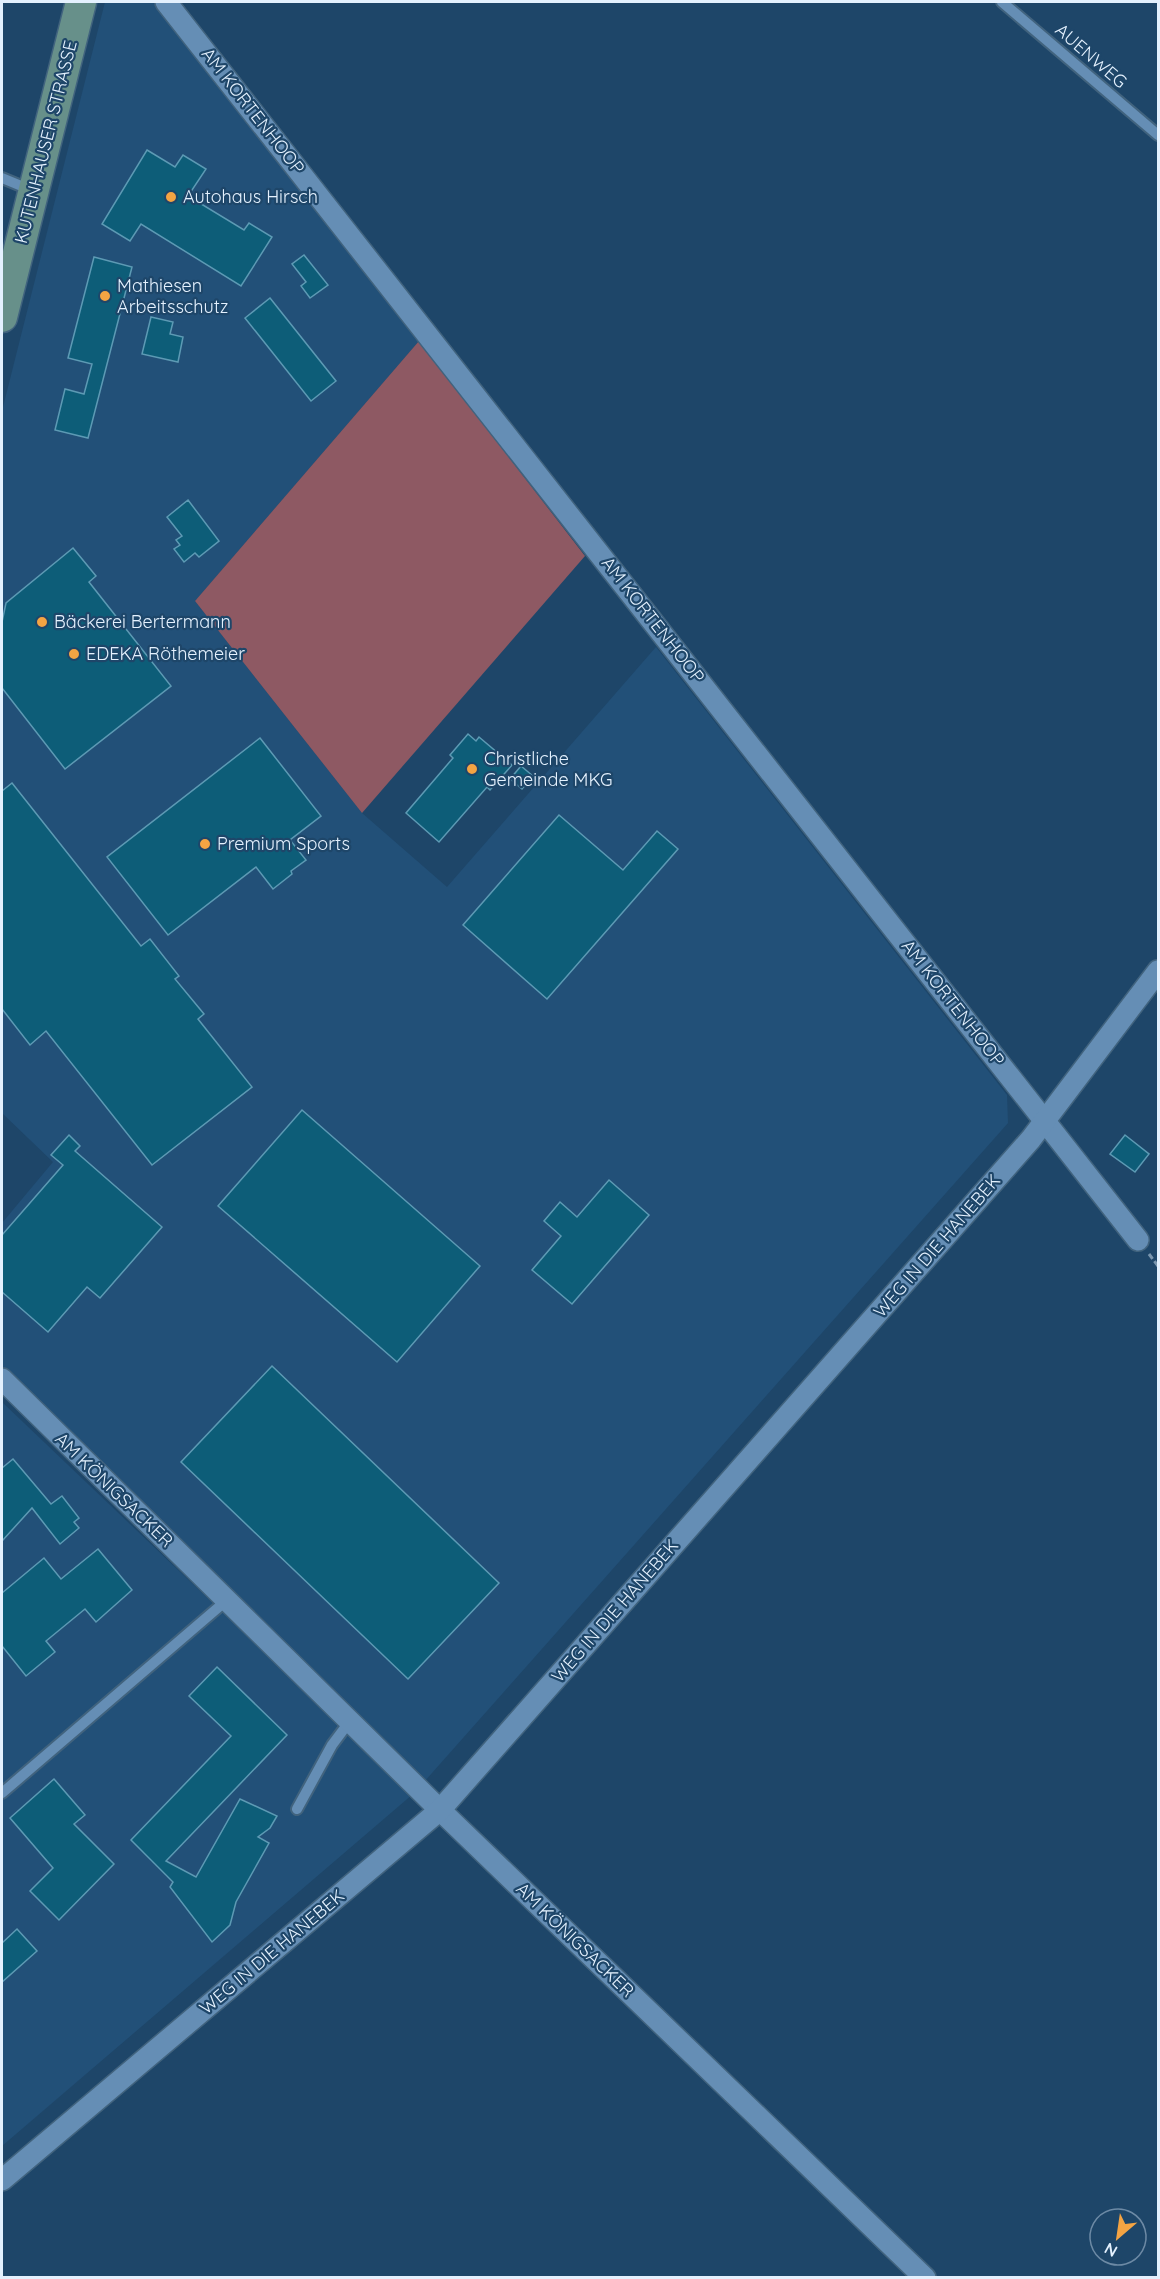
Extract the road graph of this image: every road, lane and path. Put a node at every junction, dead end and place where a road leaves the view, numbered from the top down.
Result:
1 (80, 2) edge
2 (166, 2) edge
3 (1002, 2) edge
4 (1158, 135) edge
5 (2, 178) edge
6 (34, 192) junction
7 (2, 317) edge
8 (1158, 971) edge
9 (1046, 1120) junction
10 (1138, 1240) dead end
11 (2, 1380) edge
12 (227, 1600) junction
13 (350, 1722) junction
14 (2, 1795) edge
15 (297, 1809) dead end
16 (440, 1810) junction
17 (2, 2180) edge
18 (925, 2277) edge

1 - 6 street, KUTENHAUSER STRASSE
2 - 9 street, AM KORTENHOOP
3 - 4 lane, AUENWEG
5 - 6 lane
6 - 7 street, KUTENHAUSER STRASSE
8 - 9 street, WEG IN DIE HANEBEK
9 - 10 street, AM KORTENHOOP
9 - 16 street, WEG IN DIE HANEBEK
11 - 12 street, AM KÖNIGSACKER
12 - 13 street, AM KÖNIGSACKER
12 - 14 lane
13 - 15 lane
13 - 16 street, AM KÖNIGSACKER
16 - 17 street, WEG IN DIE HANEBEK
16 - 18 street, AM KÖNIGSACKER

